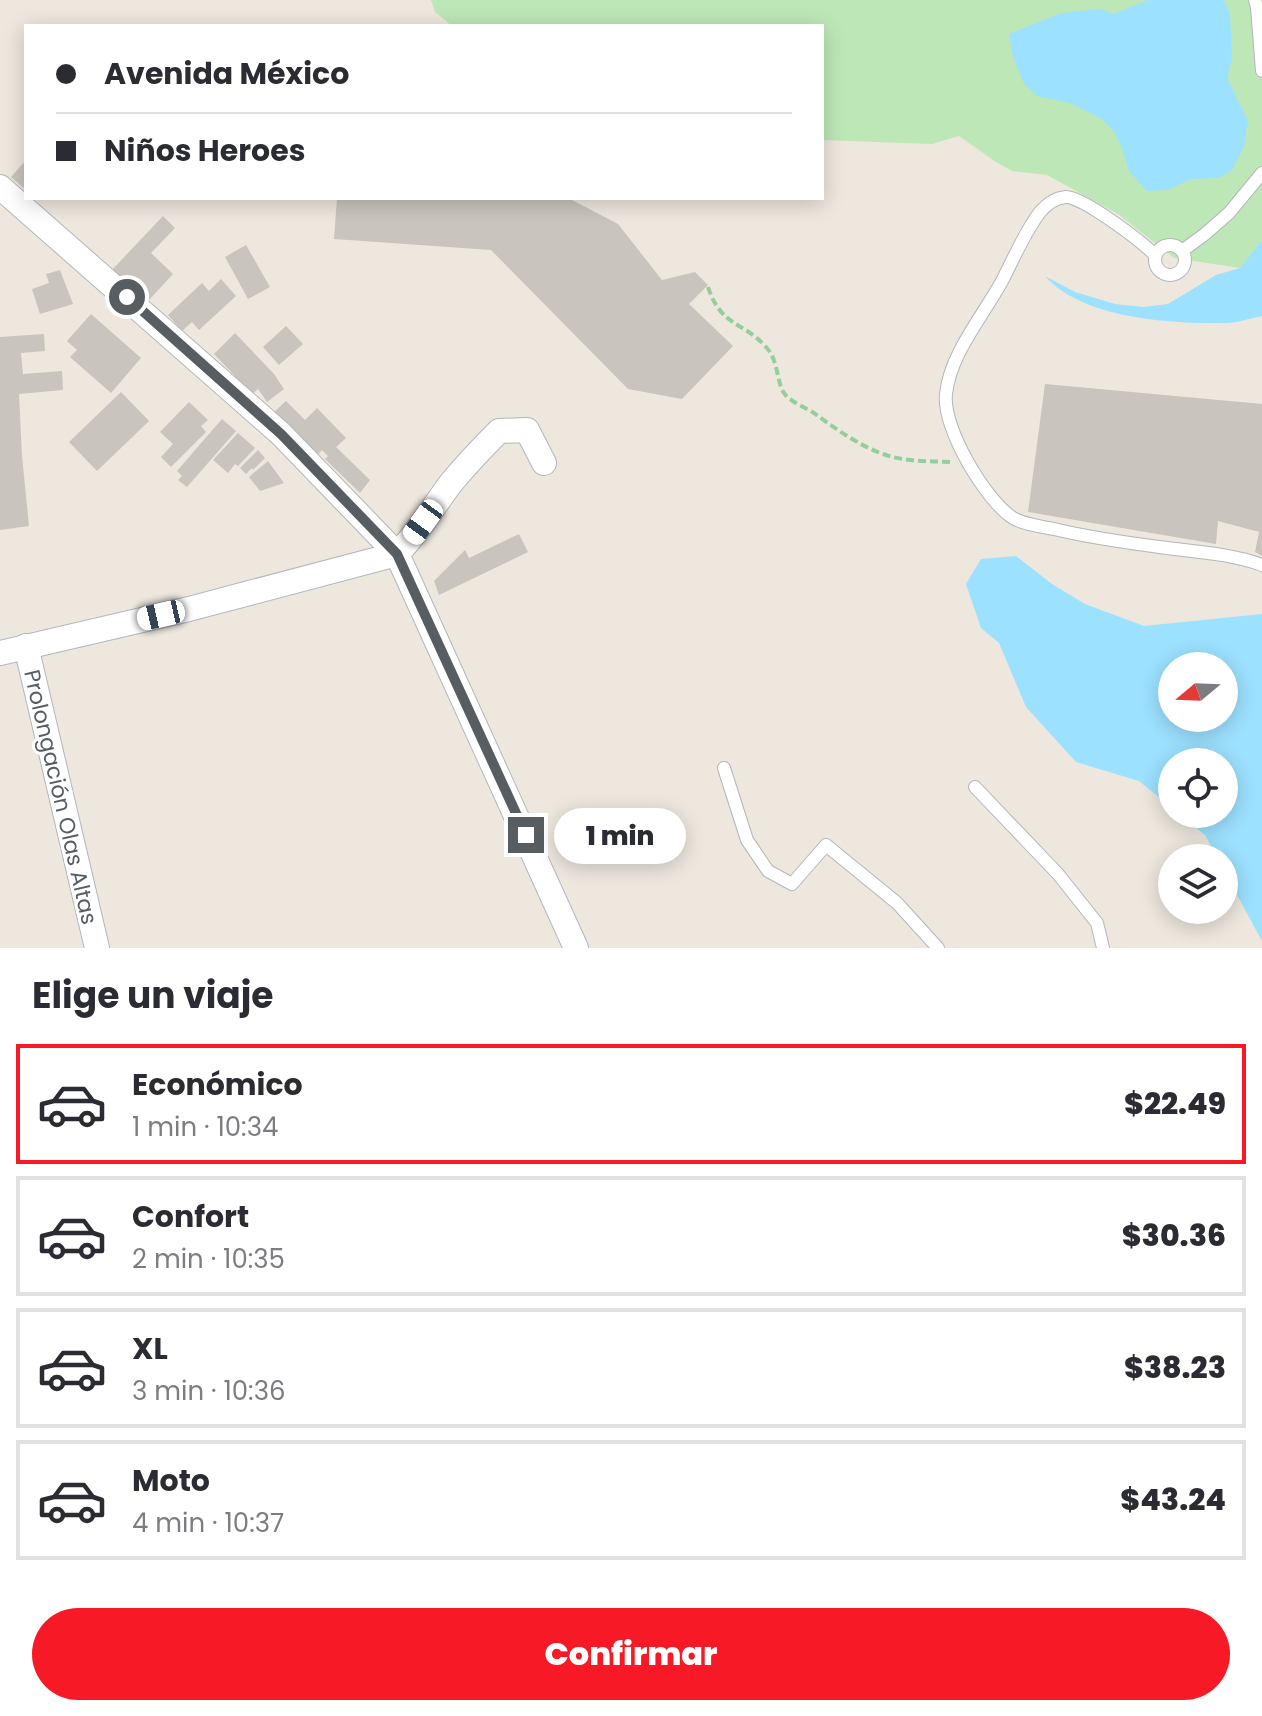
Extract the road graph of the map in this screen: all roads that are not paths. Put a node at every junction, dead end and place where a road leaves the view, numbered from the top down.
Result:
1 (1255, 0) edge
2 (1262, 71) edge
3 (1262, 173) edge
4 (3, 192) edge
5 (1182, 251) junction
6 (1155, 255) junction
7 (544, 463) dead end
8 (397, 554) junction
9 (1262, 565) edge
10 (26, 646) junction
11 (0, 653) edge
12 (724, 768) dead end
13 (975, 787) dead end
14 (97, 948) edge
15 (576, 948) edge
16 (938, 948) edge
17 (1103, 948) edge

1 - 2 lane
3 - 5 lane
4 - 8 street
5 - 6 lane
5 - 6 lane
6 - 9 lane
7 - 8 street
8 - 10 street
8 - 15 street
10 - 11 street
10 - 14 street, Prolongación Olas Altas
12 - 16 lane
13 - 17 lane

